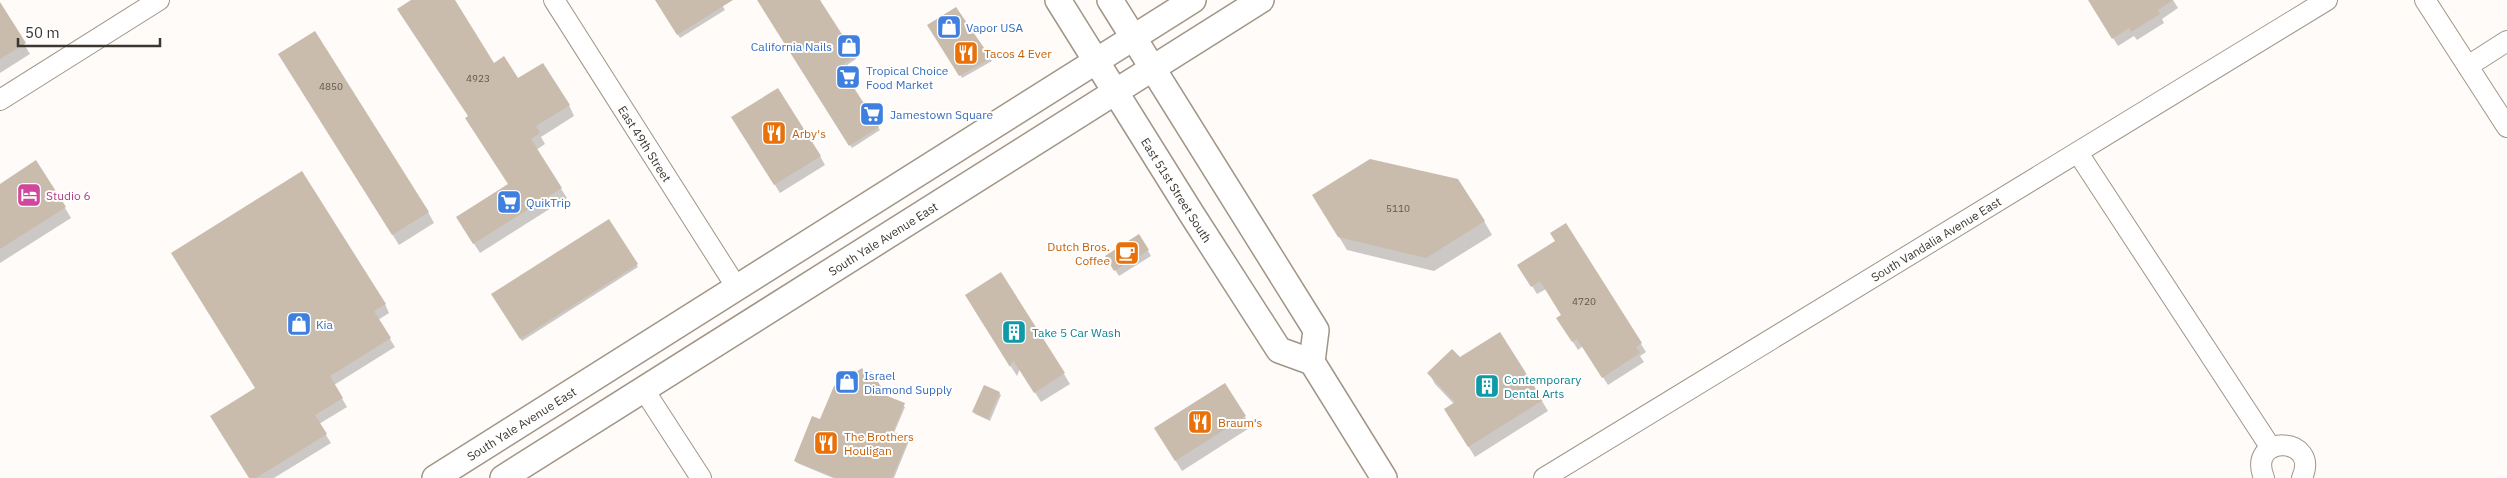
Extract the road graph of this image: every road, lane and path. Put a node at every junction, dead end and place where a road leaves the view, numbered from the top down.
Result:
1 (158, 0) edge
2 (554, 0) edge
3 (1058, 0) edge
4 (1110, 0) edge
5 (1193, 0) edge
6 (1261, 0) edge
7 (2327, 0) edge
8 (2425, 0) edge
9 (1134, 37) junction
10 (2507, 41) edge
11 (1096, 61) junction
12 (2468, 66) junction
13 (1153, 68) junction
14 (1116, 92) junction
15 (0, 100) edge
16 (2507, 127) edge
17 (2078, 153) junction
18 (737, 288) junction
19 (755, 319) junction
20 (1312, 362) junction
21 (644, 390) junction
22 (2271, 448) junction
23 (435, 478) edge
24 (503, 478) edge
25 (701, 478) edge
26 (1384, 478) edge
27 (1544, 478) edge
28 (2264, 478) edge
29 (2302, 478) edge

1 - 15 street
2 - 18 street, East 49th Street
3 - 11 main road, East 51st Street South
4 - 9 main road
5 - 9 main road, South Yale Avenue East
6 - 13 main road, South Yale Avenue East
7 - 17 street, South Vandalia Avenue East
8 - 12 street
9 - 11 main road, South Yale Avenue East
9 - 13 main road
10 - 12 street
11 - 14 main road, East 51st Street South
11 - 18 main road, South Yale Avenue East
12 - 16 street
13 - 14 main road, South Yale Avenue East
13 - 20 main road
14 - 19 main road, South Yale Avenue East
14 - 20 main road, East 51st Street South
17 - 22 street
17 - 27 street, South Vandalia Avenue East
18 - 19 main road
18 - 23 main road, South Yale Avenue East
19 - 21 main road, South Yale Avenue East
20 - 26 main road
21 - 24 main road, South Yale Avenue East
21 - 25 street
22 - 28 street
22 - 29 street

